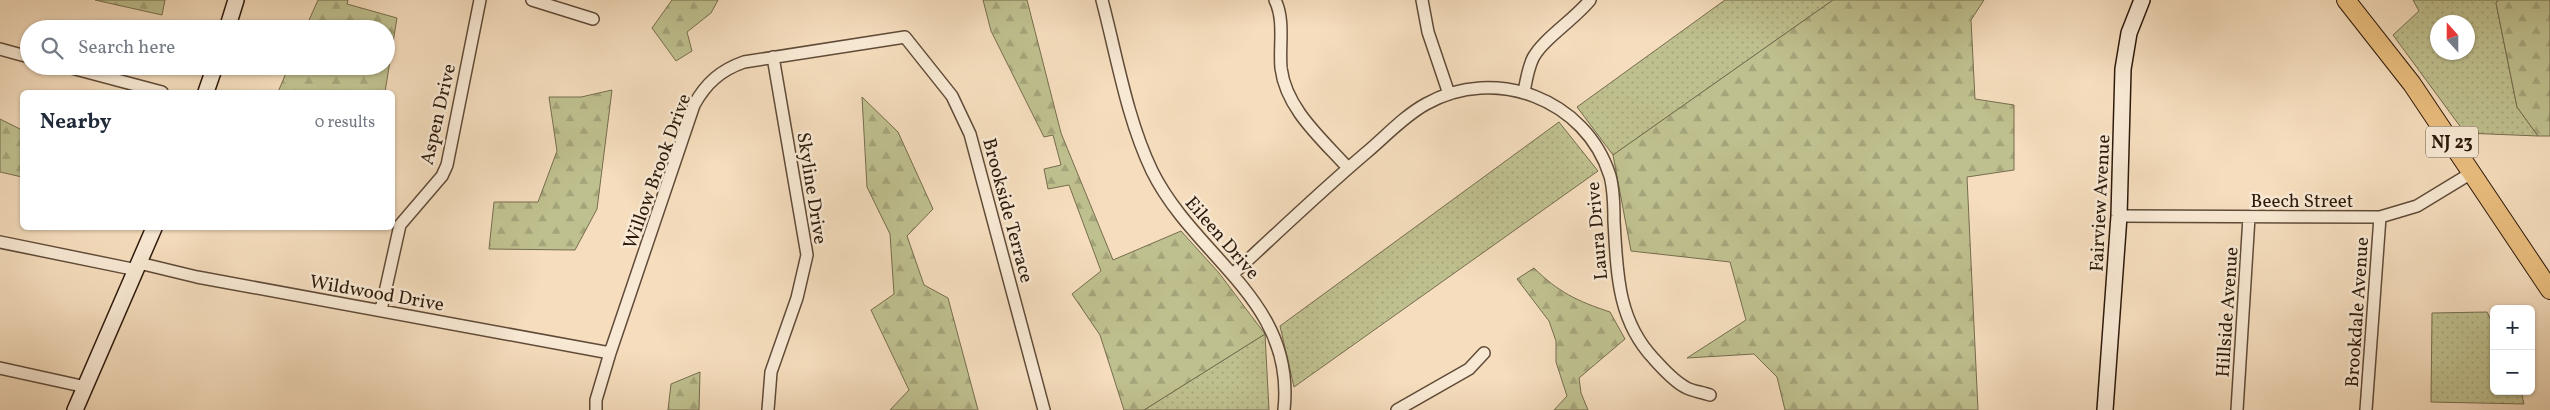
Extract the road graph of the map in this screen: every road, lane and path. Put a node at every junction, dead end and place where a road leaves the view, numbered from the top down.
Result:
1 (236, 0) edge
2 (480, 0) edge
3 (532, 0) edge
4 (1102, 0) edge
5 (1275, 0) edge
6 (1422, 0) edge
7 (1590, 0) edge
8 (2142, 0) edge
9 (2346, 0) edge
10 (593, 19) dead end
11 (230, 20) edge
12 (905, 37) joint
13 (0, 49) edge
14 (20, 55) edge
15 (773, 57) junction
16 (98, 75) edge
17 (212, 75) edge
18 (154, 90) edge
19 (207, 90) edge
20 (1524, 92) junction
21 (1449, 94) junction
22 (1348, 168) junction
23 (2473, 172) junction
24 (2119, 216) junction
25 (2249, 217) junction
26 (2380, 217) junction
27 (153, 230) edge
28 (0, 242) edge
29 (138, 266) junction
30 (1233, 274) junction
31 (2550, 290) edge
32 (380, 310) junction
33 (610, 353) junction
34 (1484, 353) dead end
35 (0, 368) edge
36 (86, 387) junction
37 (1710, 395) dead end
38 (75, 410) edge
39 (596, 410) edge
40 (768, 410) edge
41 (1044, 410) edge
42 (1284, 410) edge
43 (1397, 410) edge
44 (2105, 410) edge
45 (2237, 410) edge
46 (2366, 410) edge

1 - 11 main road
2 - 32 street, Aspen Drive
3 - 10 street
4 - 30 street, Eileen Drive
5 - 22 street
6 - 21 street
7 - 20 street
8 - 24 main road, Fairview Avenue
9 - 23 main road, NJ 23
12 - 15 street, Willow Brook Drive
12 - 41 street, Brookside Terrace
13 - 14 street
15 - 33 street, Willow Brook Drive
15 - 40 street, Skyline Drive
16 - 18 street
17 - 19 main road
20 - 21 street, Laura Drive
20 - 37 street, Laura Drive
21 - 22 street, Laura Drive
22 - 30 street, Laura Drive
23 - 26 street, Beech Street
23 - 31 main road, NJ 23
24 - 25 street, Beech Street
24 - 44 main road, Fairview Avenue
25 - 26 street, Beech Street
25 - 45 street, Hillside Avenue
26 - 46 street, Brookdale Avenue
27 - 29 main road
28 - 29 street, Wildwood Drive
29 - 32 street, Wildwood Drive
29 - 36 main road
30 - 42 street, Eileen Drive
32 - 33 street, Wildwood Drive
33 - 39 street, Willow Brook Drive
34 - 43 street
35 - 36 street
36 - 38 main road

